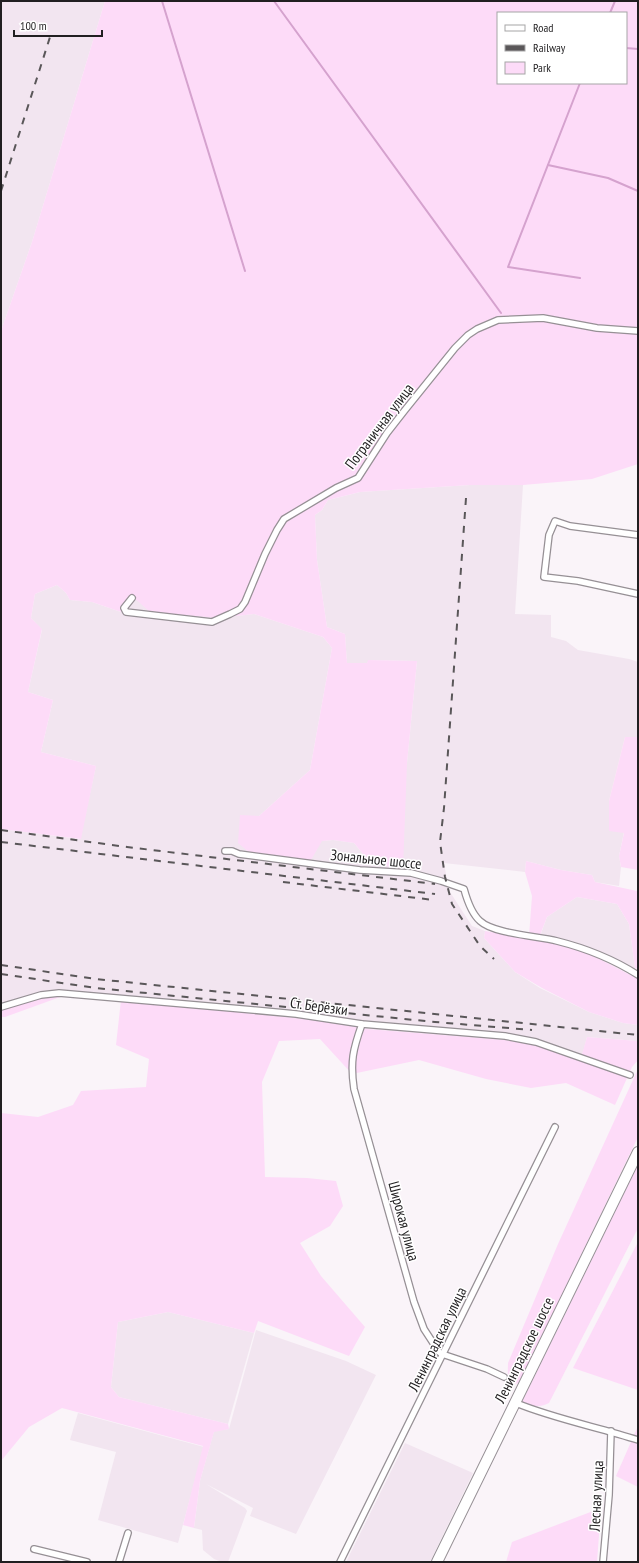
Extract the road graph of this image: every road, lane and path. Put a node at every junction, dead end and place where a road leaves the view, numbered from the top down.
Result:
1 (638, 331) edge
2 (638, 535) edge
3 (638, 594) edge
4 (132, 598) dead end
5 (225, 850) dead end
6 (638, 975) edge
7 (1, 1007) edge
8 (362, 1024) junction
9 (630, 1075) dead end
10 (555, 1127) dead end
11 (638, 1152) edge
12 (442, 1354) junction
13 (504, 1377) dead end
14 (516, 1403) junction
15 (611, 1431) junction
16 (638, 1440) edge
17 (128, 1533) dead end
18 (34, 1549) dead end
19 (86, 1562) edge
20 (119, 1562) edge
21 (340, 1562) edge
22 (437, 1562) edge
23 (603, 1562) edge

1 - 4 street, Пограничная улица
2 - 3 street
5 - 6 street, Зональное шоссе
7 - 8 street, Ст. Берёзки
8 - 9 street, Ст. Берёзки
8 - 12 street, Широкая улица
10 - 12 street, Ленинградская улица
11 - 14 highway, Ленинградское шоссе
12 - 13 street
12 - 21 street, Ленинградская улица
14 - 15 street
14 - 22 highway, Ленинградское шоссе
15 - 16 street
15 - 23 street, Лесная улица
17 - 20 street
18 - 19 street

